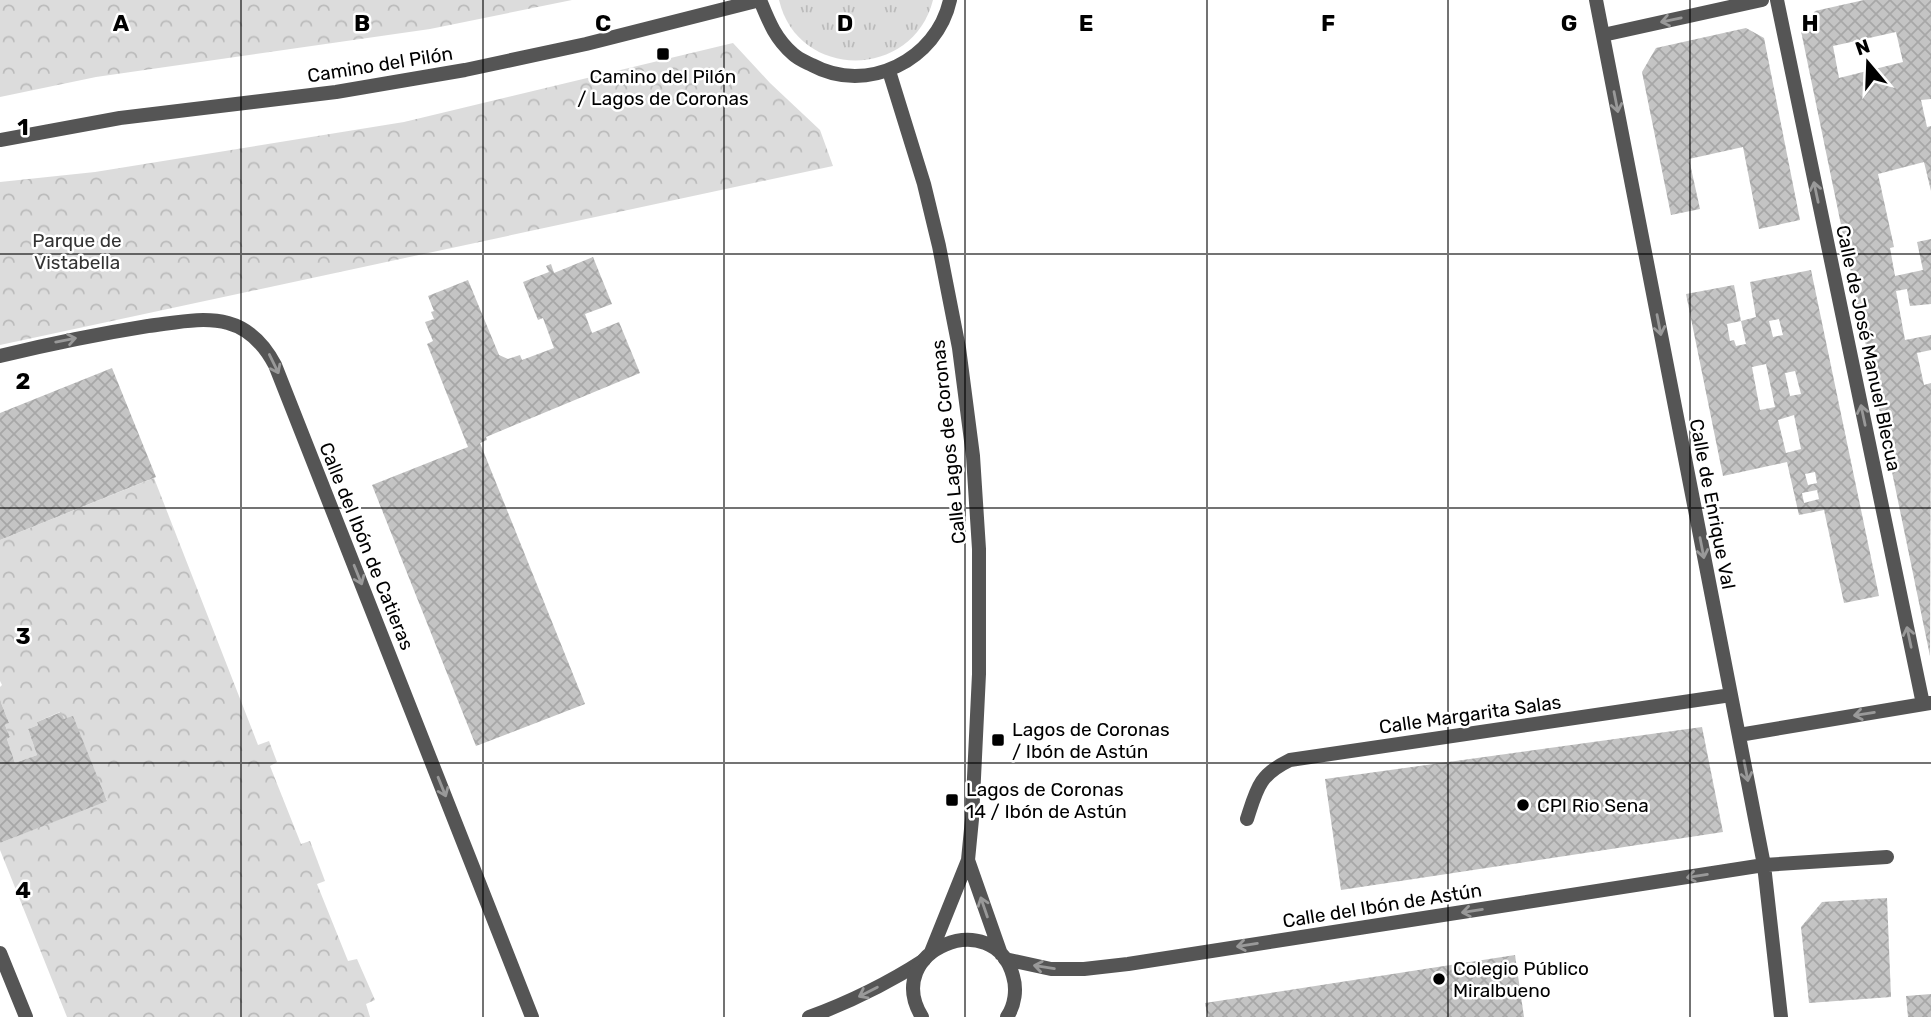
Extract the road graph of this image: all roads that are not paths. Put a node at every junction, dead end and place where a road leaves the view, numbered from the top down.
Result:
1 (760, 0) edge
2 (950, 0) edge
3 (1596, 0) edge
4 (1762, 0) edge
5 (1777, 0) edge
6 (1603, 34) junction
7 (889, 71) junction
8 (0, 140) edge
9 (0, 356) edge
10 (1731, 695) junction
11 (1927, 704) edge
12 (1739, 735) junction
13 (1247, 819) dead end
14 (1887, 857) dead end
15 (968, 860) junction
16 (1764, 865) junction
17 (0, 953) edge
18 (927, 956) junction
19 (1003, 957) junction
20 (1008, 1015) edge
21 (26, 1017) edge
22 (532, 1017) edge
23 (809, 1017) edge
24 (922, 1017) edge
25 (1781, 1017) edge

1 - 7 street
1 - 8 street, Camino del Pilón
2 - 7 street
3 - 6 street, Calle de Enrique Val
4 -> 6 street
11 -> 5 street, Calle de José Manuel Blecua
6 -> 10 street, Calle de Enrique Val
7 - 15 street, Calle Lagos de Coronas
9 -> 22 street, Calle del Ibón de Catieras
10 - 12 street, Calle de Enrique Val
10 - 13 street, Calle Margarita Salas
11 -> 12 street
12 -> 16 street, Calle de Enrique Val
14 - 16 street, Calle del Ibón de Astún
15 - 18 street, Calle Lagos de Coronas
19 -> 15 street, Calle Lagos de Coronas
16 -> 19 street, Calle del Ibón de Astún
16 - 25 street, Calle de Enrique Val
17 - 21 street
18 - 19 street, Calle del Ibón de Astún
18 -> 23 street
18 - 24 street, Calle Lagos de Coronas
19 - 20 street, Calle Lagos de Coronas

